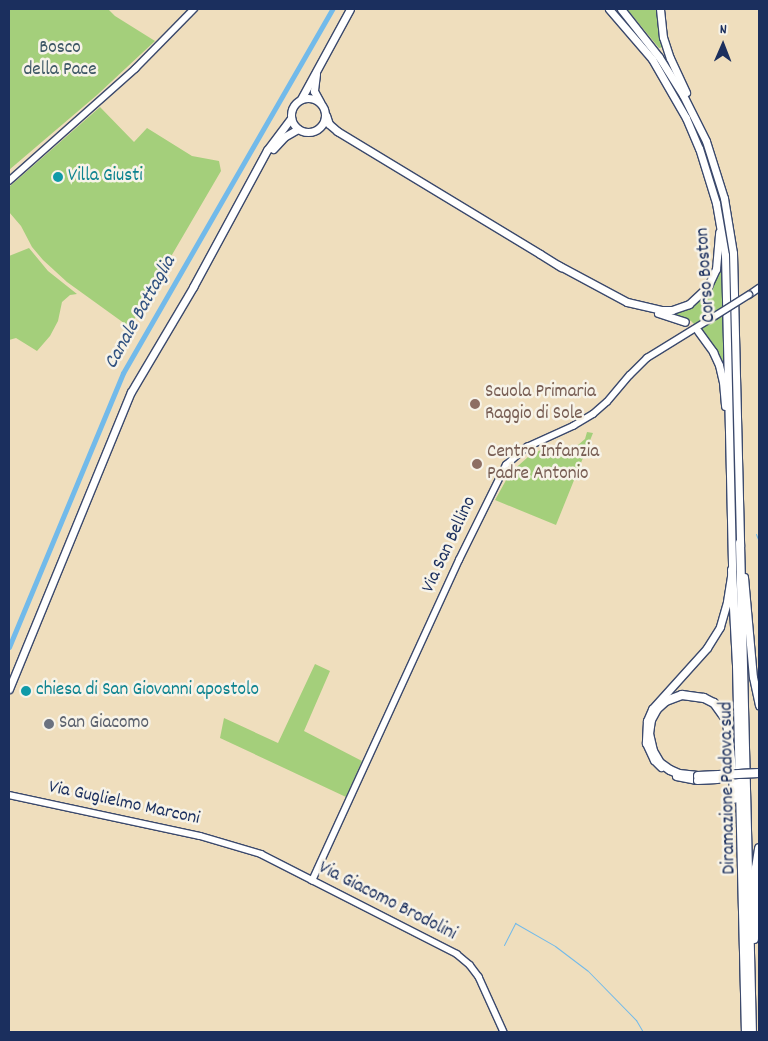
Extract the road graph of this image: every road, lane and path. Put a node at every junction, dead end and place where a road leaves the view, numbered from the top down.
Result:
1 (194, 9) edge
2 (350, 9) edge
3 (609, 9) edge
4 (621, 9) edge
5 (660, 9) edge
6 (318, 66) junction
7 (300, 99) junction
8 (322, 104) junction
9 (326, 115) junction
10 (291, 118) junction
11 (298, 129) junction
12 (319, 129) junction
13 (337, 131) junction
14 (706, 141) junction
15 (261, 162) junction
16 (9, 181) edge
17 (720, 219) junction
18 (558, 265) junction
19 (759, 288) edge
20 (685, 322) dead end
21 (698, 331) dead end
22 (730, 441) junction
23 (740, 543) junction
24 (732, 570) junction
25 (9, 689) edge
26 (759, 706) edge
27 (759, 775) edge
28 (698, 778) junction
29 (9, 795) edge
30 (740, 832) junction
31 (233, 844) joint
32 (759, 848) edge
33 (312, 881) junction
34 (752, 996) junction
35 (504, 1032) edge
36 (746, 1032) edge
37 (752, 1032) edge

1 - 16 street
2 - 6 main road
3 - 17 main road, Corso Boston
4 - 14 main road, Corso Boston
5 - 14 main road
6 - 7 main road
6 - 8 main road
7 - 8 main road
7 - 10 main road
8 - 9 main road
9 - 12 main road
9 - 13 main road
10 - 11 main road
10 - 15 main road
11 - 12 main road
11 - 15 main road
12 - 13 main road
13 - 18 main road
14 - 23 main road, Corso Boston
15 - 25 main road
17 - 18 main road
17 - 22 main road, Corso Boston
18 - 20 main road
19 - 33 street, Via San Bellino, bridge
21 - 22 main road
22 - 24 main road, Corso Boston
23 - 26 main road, Corso Boston
23 - 34 highway, Diramazione Padova sud
24 - 28 main road, Corso Boston
24 - 30 highway, Diramazione Padova sud
27 - 28 highway, bridge
28 - 30 highway
29 - 31 street, Via Guglielmo Marconi
30 - 36 highway, Diramazione Padova sud
31 - 33 street, Via Giacomo Brodolini
32 - 34 highway
33 - 35 street, Via Giacomo Brodolini
34 - 37 highway, Diramazione Padova sud

